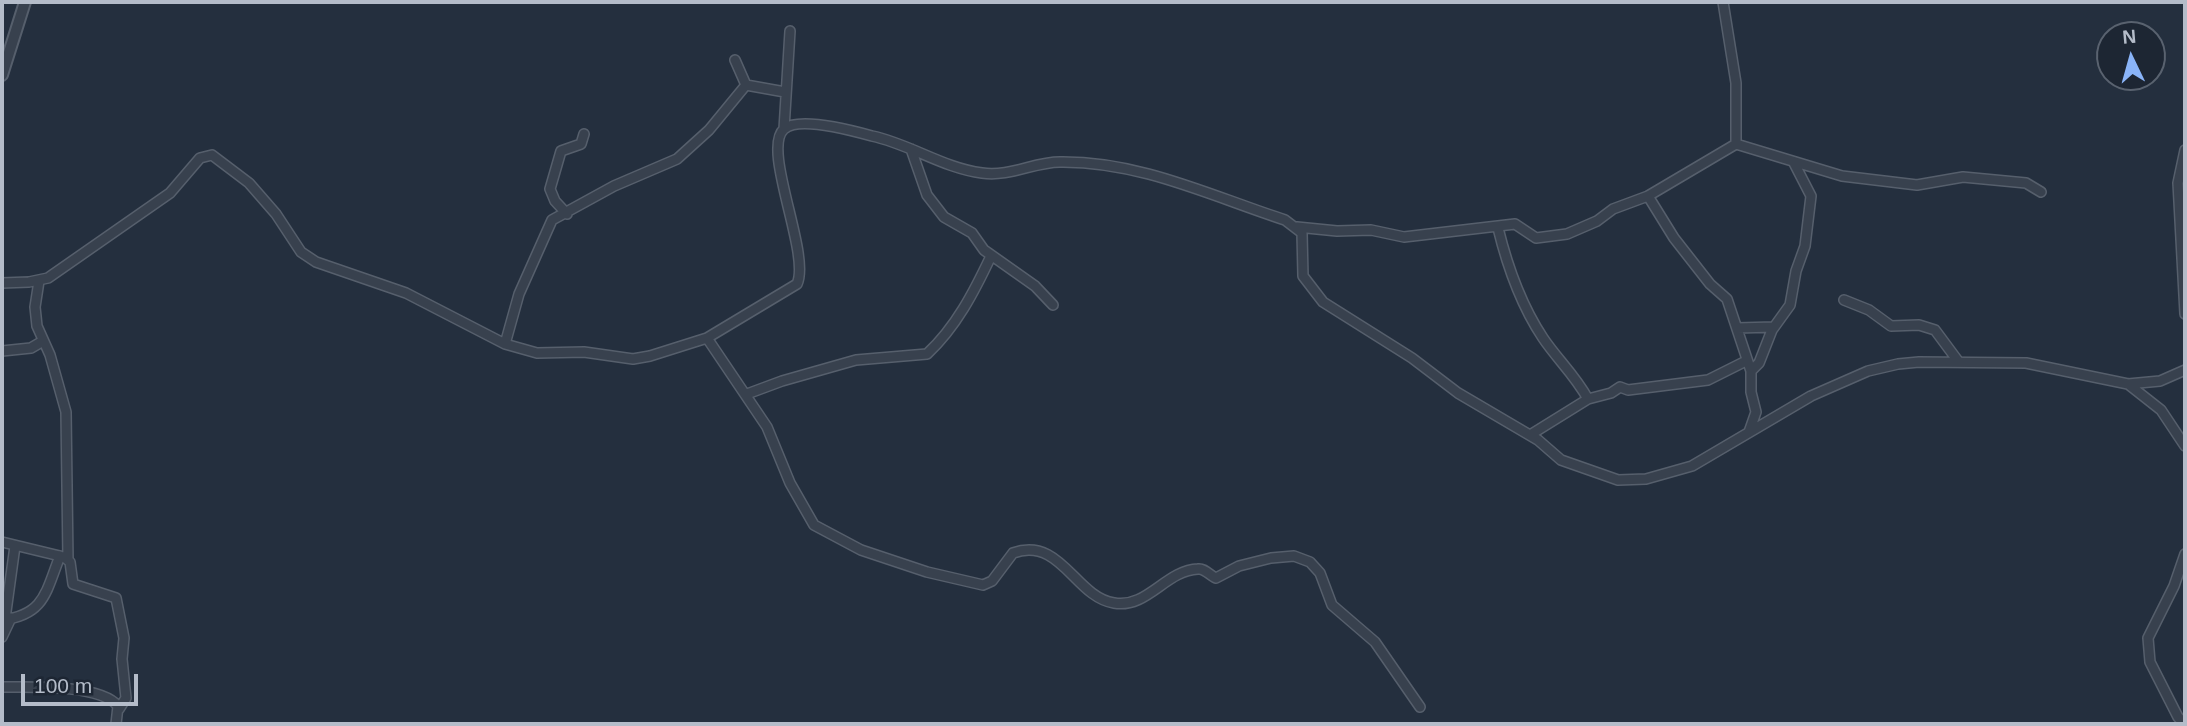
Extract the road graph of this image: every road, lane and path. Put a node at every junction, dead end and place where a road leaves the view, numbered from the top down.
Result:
1 (25, 2) edge
2 (1723, 2) edge
3 (790, 31) dead end
4 (734, 60) dead end
5 (2, 75) edge
6 (746, 85) junction
7 (785, 92) junction
8 (784, 129) junction
9 (584, 134) dead end
10 (1735, 144) junction
11 (911, 149) junction
12 (2185, 150) edge
13 (1794, 163) junction
14 (2041, 191) dead end
15 (1648, 195) junction
16 (567, 214) junction
17 (1297, 227) junction
18 (1498, 228) junction
19 (991, 256) junction
20 (38, 281) junction
21 (2, 283) edge
22 (1844, 300) dead end
23 (1053, 305) dead end
24 (2185, 314) edge
25 (1774, 327) junction
26 (1737, 328) junction
27 (707, 338) junction
28 (43, 341) junction
29 (505, 344) junction
30 (2, 351) edge
31 (1746, 361) junction
32 (1958, 361) junction
33 (2185, 370) edge
34 (1751, 371) junction
35 (2128, 384) junction
36 (747, 394) junction
37 (1588, 398) junction
38 (1749, 432) junction
39 (1530, 435) junction
40 (2185, 446) edge
41 (2, 542) edge
42 (15, 546) junction
43 (2185, 554) edge
44 (64, 558) junction
45 (5, 625) edge
46 (2, 687) edge
47 (1420, 707) dead end
48 (119, 709) junction
49 (116, 724) edge
50 (2185, 724) edge

1 - 5 street
2 - 10 street
3 - 7 street
4 - 6 street
6 - 7 street
6 - 16 street
7 - 8 street
8 - 11 street
8 - 27 street
9 - 16 street
10 - 13 street
10 - 15 street
11 - 17 street
11 - 19 street
12 - 24 street
13 - 14 street
13 - 25 street
15 - 18 street
15 - 26 street
16 - 29 street
17 - 18 street
17 - 39 street
18 - 37 street
19 - 23 street
19 - 36 street
20 - 21 street
20 - 28 street
20 - 29 street
22 - 32 street
25 - 26 street
25 - 34 street
26 - 31 street
27 - 29 street
27 - 36 street
28 - 30 street
28 - 44 street
31 - 34 street
31 - 37 street
32 - 35 street
32 - 38 street
33 - 35 street
34 - 38 street
35 - 40 street
36 - 47 street
37 - 39 street
38 - 39 street
41 - 42 street
42 - 44 street
42 - 45 street
43 - 50 street
44 - 45 street
44 - 48 street
46 - 48 street
48 - 49 street

